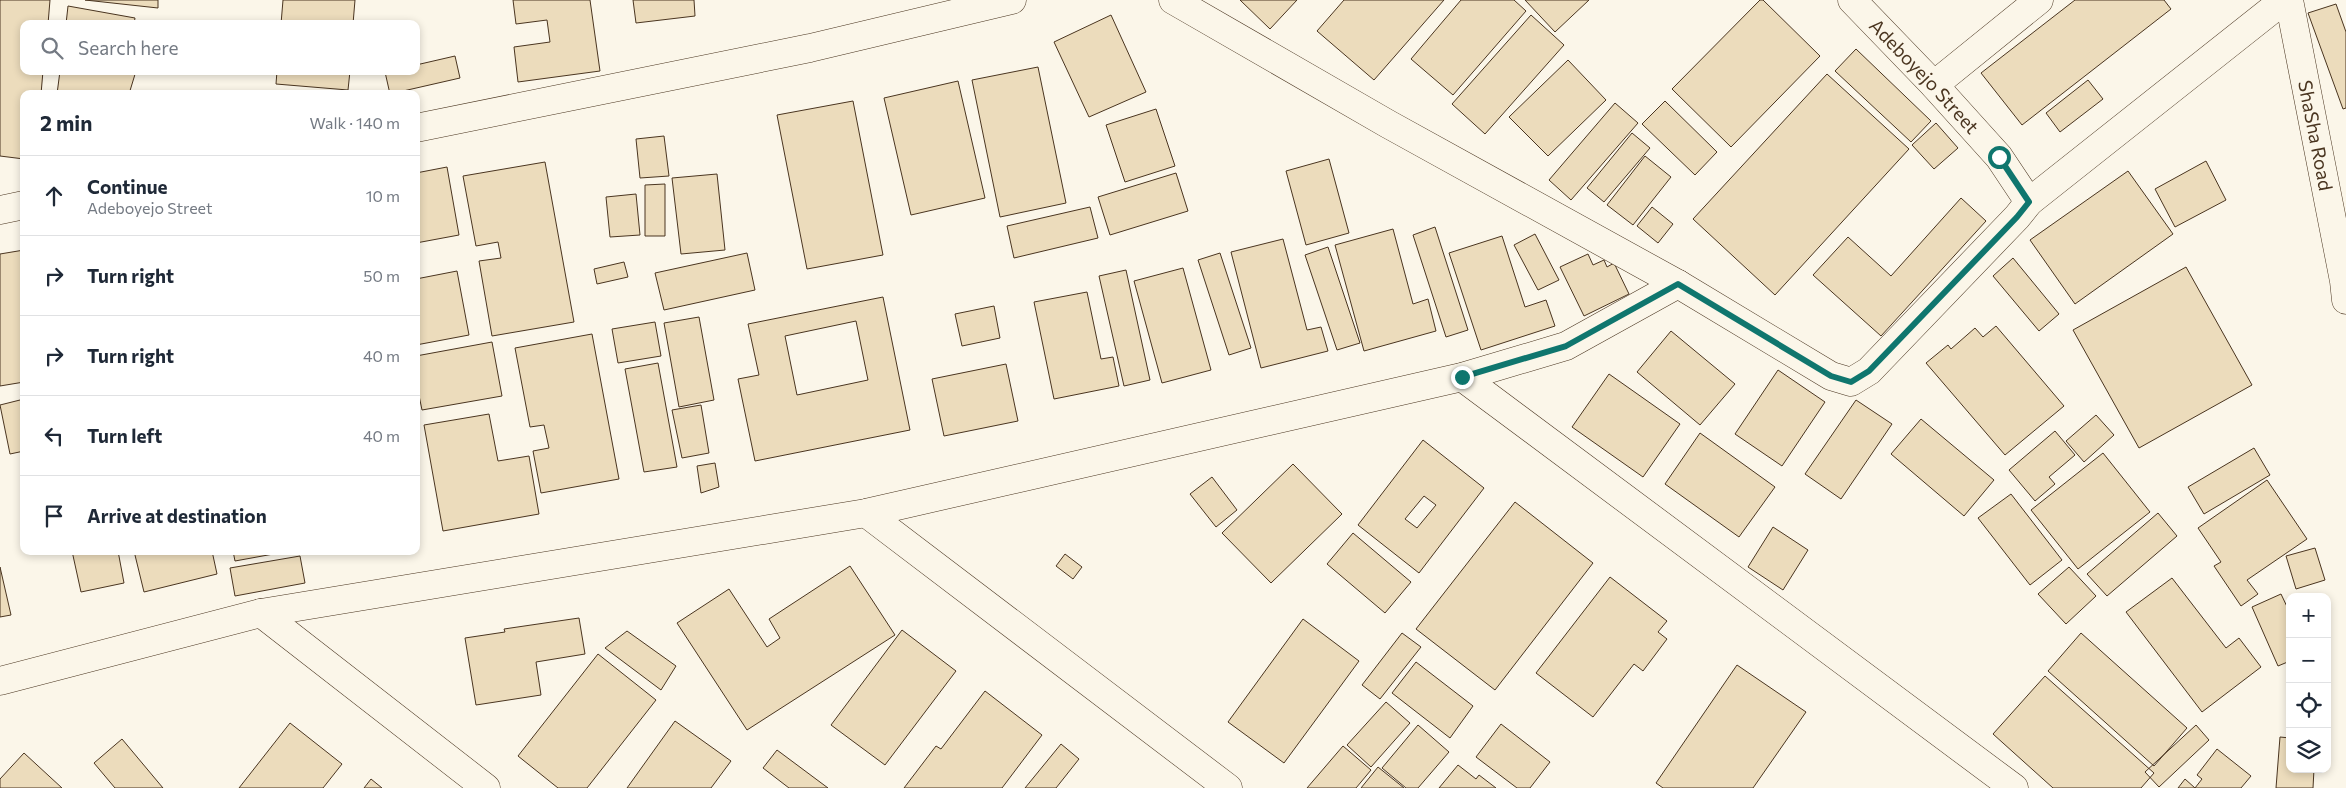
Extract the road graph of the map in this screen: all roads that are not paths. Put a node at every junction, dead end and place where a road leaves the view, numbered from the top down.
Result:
1 (1012, 0) edge
2 (1173, 0) edge
3 (1852, 0) edge
4 (2039, 0) edge
5 (2284, 0) edge
6 (2289, 0) edge
7 (1934, 84) junction
8 (420, 127) edge
9 (2029, 202) junction
10 (20, 206) edge
11 (0, 210) edge
12 (1678, 284) junction
13 (2346, 300) edge
14 (1462, 377) junction
15 (866, 513) junction
16 (261, 613) junction
17 (0, 681) edge
18 (486, 788) edge
19 (1228, 788) edge
20 (2014, 788) edge

1 - 8 street
2 - 12 street
3 - 7 street, Adeboyejo Street
4 - 7 street
5 - 9 street
6 - 13 street, ShaSha Road
7 - 9 street, Adeboyejo Street
9 - 12 street
10 - 11 street
12 - 14 street
14 - 15 street
14 - 20 street
15 - 16 street
15 - 19 street
16 - 17 street
16 - 18 street

